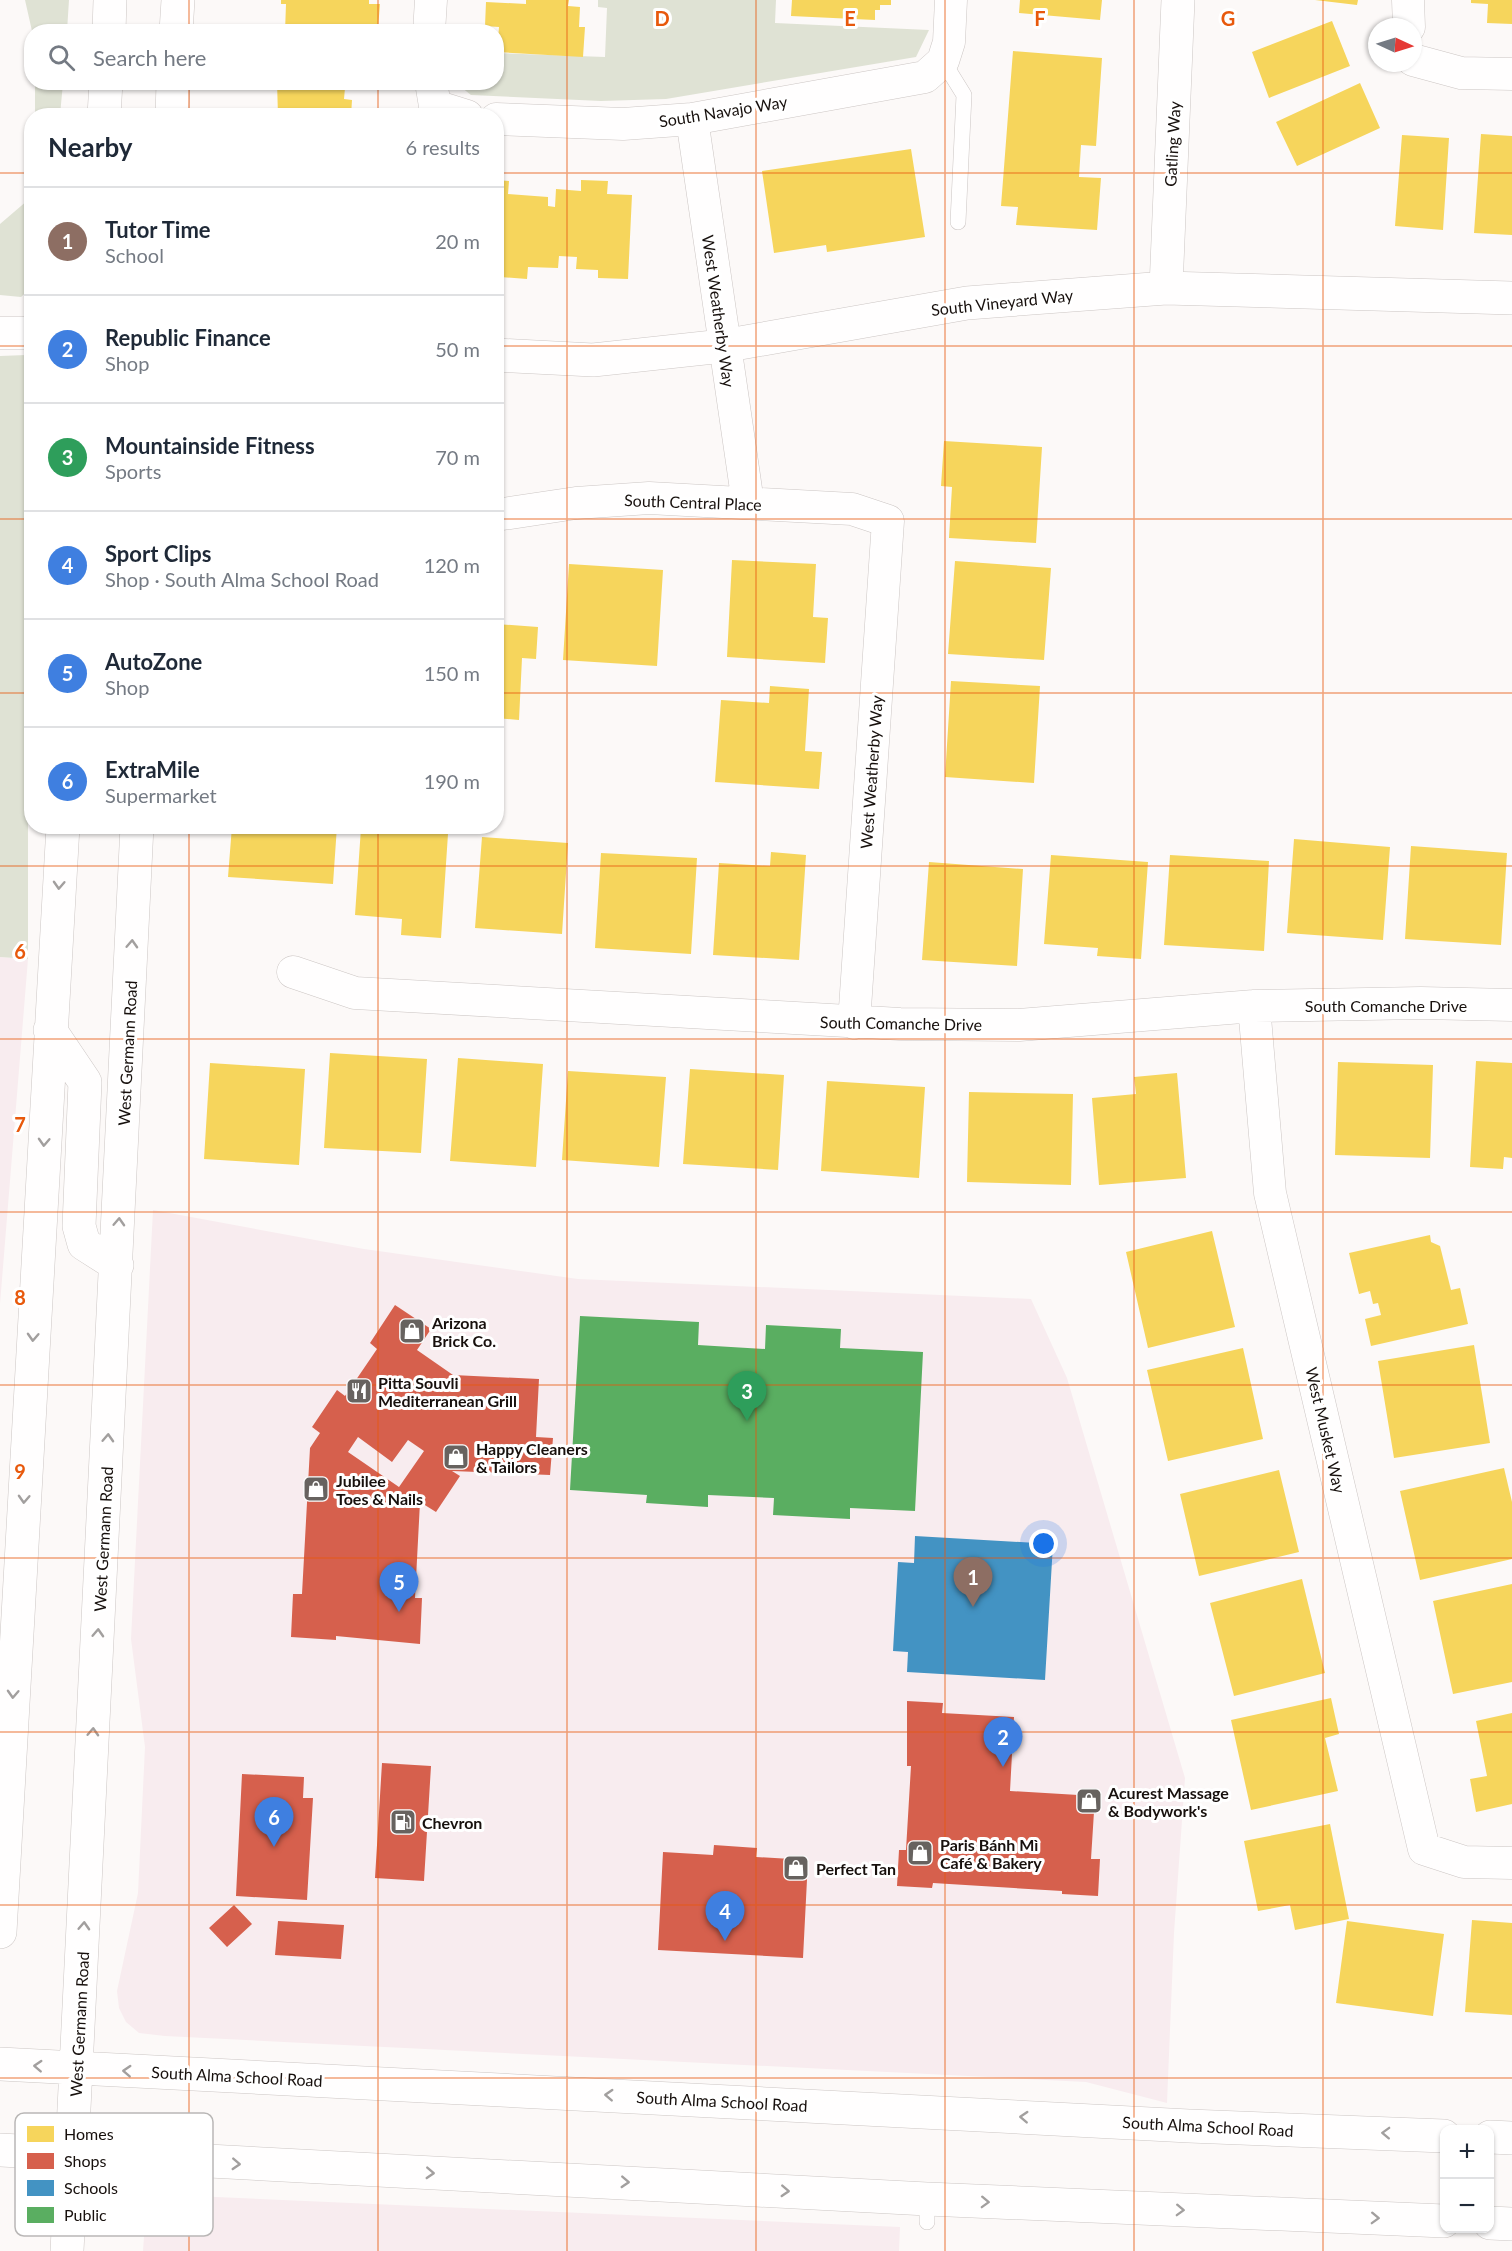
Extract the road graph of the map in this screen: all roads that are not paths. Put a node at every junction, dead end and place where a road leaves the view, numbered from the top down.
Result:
1 (110, 0) edge
2 (178, 0) edge
3 (431, 0) edge
4 (951, 0) edge
5 (1178, 0) edge
6 (1408, 0) edge
7 (1409, 18) edge
8 (109, 24) edge
9 (176, 24) edge
10 (430, 24) edge
11 (943, 61) junction
12 (1422, 62) edge
13 (1512, 74) edge
14 (106, 90) edge
15 (173, 90) edge
16 (430, 101) edge
17 (104, 108) edge
18 (172, 108) edge
19 (447, 108) edge
20 (504, 119) edge
21 (692, 119) junction
22 (958, 222) dead end
23 (1166, 288) junction
24 (1512, 298) edge
25 (0, 333) edge
26 (24, 333) edge
27 (723, 346) junction
28 (504, 355) edge
29 (748, 503) junction
30 (504, 515) edge
31 (888, 521) joint
32 (62, 834) edge
33 (137, 834) edge
34 (292, 972) dead end
35 (1512, 1005) edge
36 (1254, 1006) junction
37 (854, 1023) junction
38 (50, 1030) junction
39 (117, 1265) junction
40 (1512, 1863) edge
41 (0, 1932) edge
42 (0, 2064) edge
43 (77, 2069) junction
44 (74, 2113) edge
45 (1440, 2136) edge
46 (1494, 2137) edge
47 (1512, 2138) edge
48 (0, 2150) edge
49 (15, 2151) edge
50 (213, 2162) edge
51 (1440, 2221) edge
52 (1494, 2223) edge
53 (1512, 2224) edge
54 (68, 2236) edge
55 (67, 2251) edge

1 - 8 main road
2 - 9 main road
3 - 10 street
4 - 11 street
5 - 23 main road, Gatling Way
6 - 7 street
11 - 21 street, South Navajo Way
11 - 22 lane
12 - 13 street
14 - 17 main road
15 - 18 main road
16 - 19 street
20 - 21 street, South Navajo Way
21 - 27 street, West Weatherby Way
23 - 24 main road, South Vineyard Way
23 - 27 main road, South Vineyard Way
25 - 26 street
27 - 28 main road, South Vineyard Way
27 - 29 street, West Weatherby Way
29 - 30 street, South Central Place
29 - 31 street, South Central Place
31 - 37 street, West Weatherby Way
32 -> 38 main road
39 -> 33 main road, West Germann Road
34 - 37 street, South Comanche Drive
35 - 36 street, South Comanche Drive
36 - 37 street, South Comanche Drive
36 - 40 street, West Musket Way
38 - 39 main road
38 -> 41 main road
43 -> 39 main road, West Germann Road
43 -> 42 main road, South Alma School Road
43 - 44 main road, West Germann Road
45 -> 43 main road, South Alma School Road
46 - 47 main road
48 - 49 main road
50 -> 51 main road
52 - 53 main road
54 - 55 main road, West Germann Road

